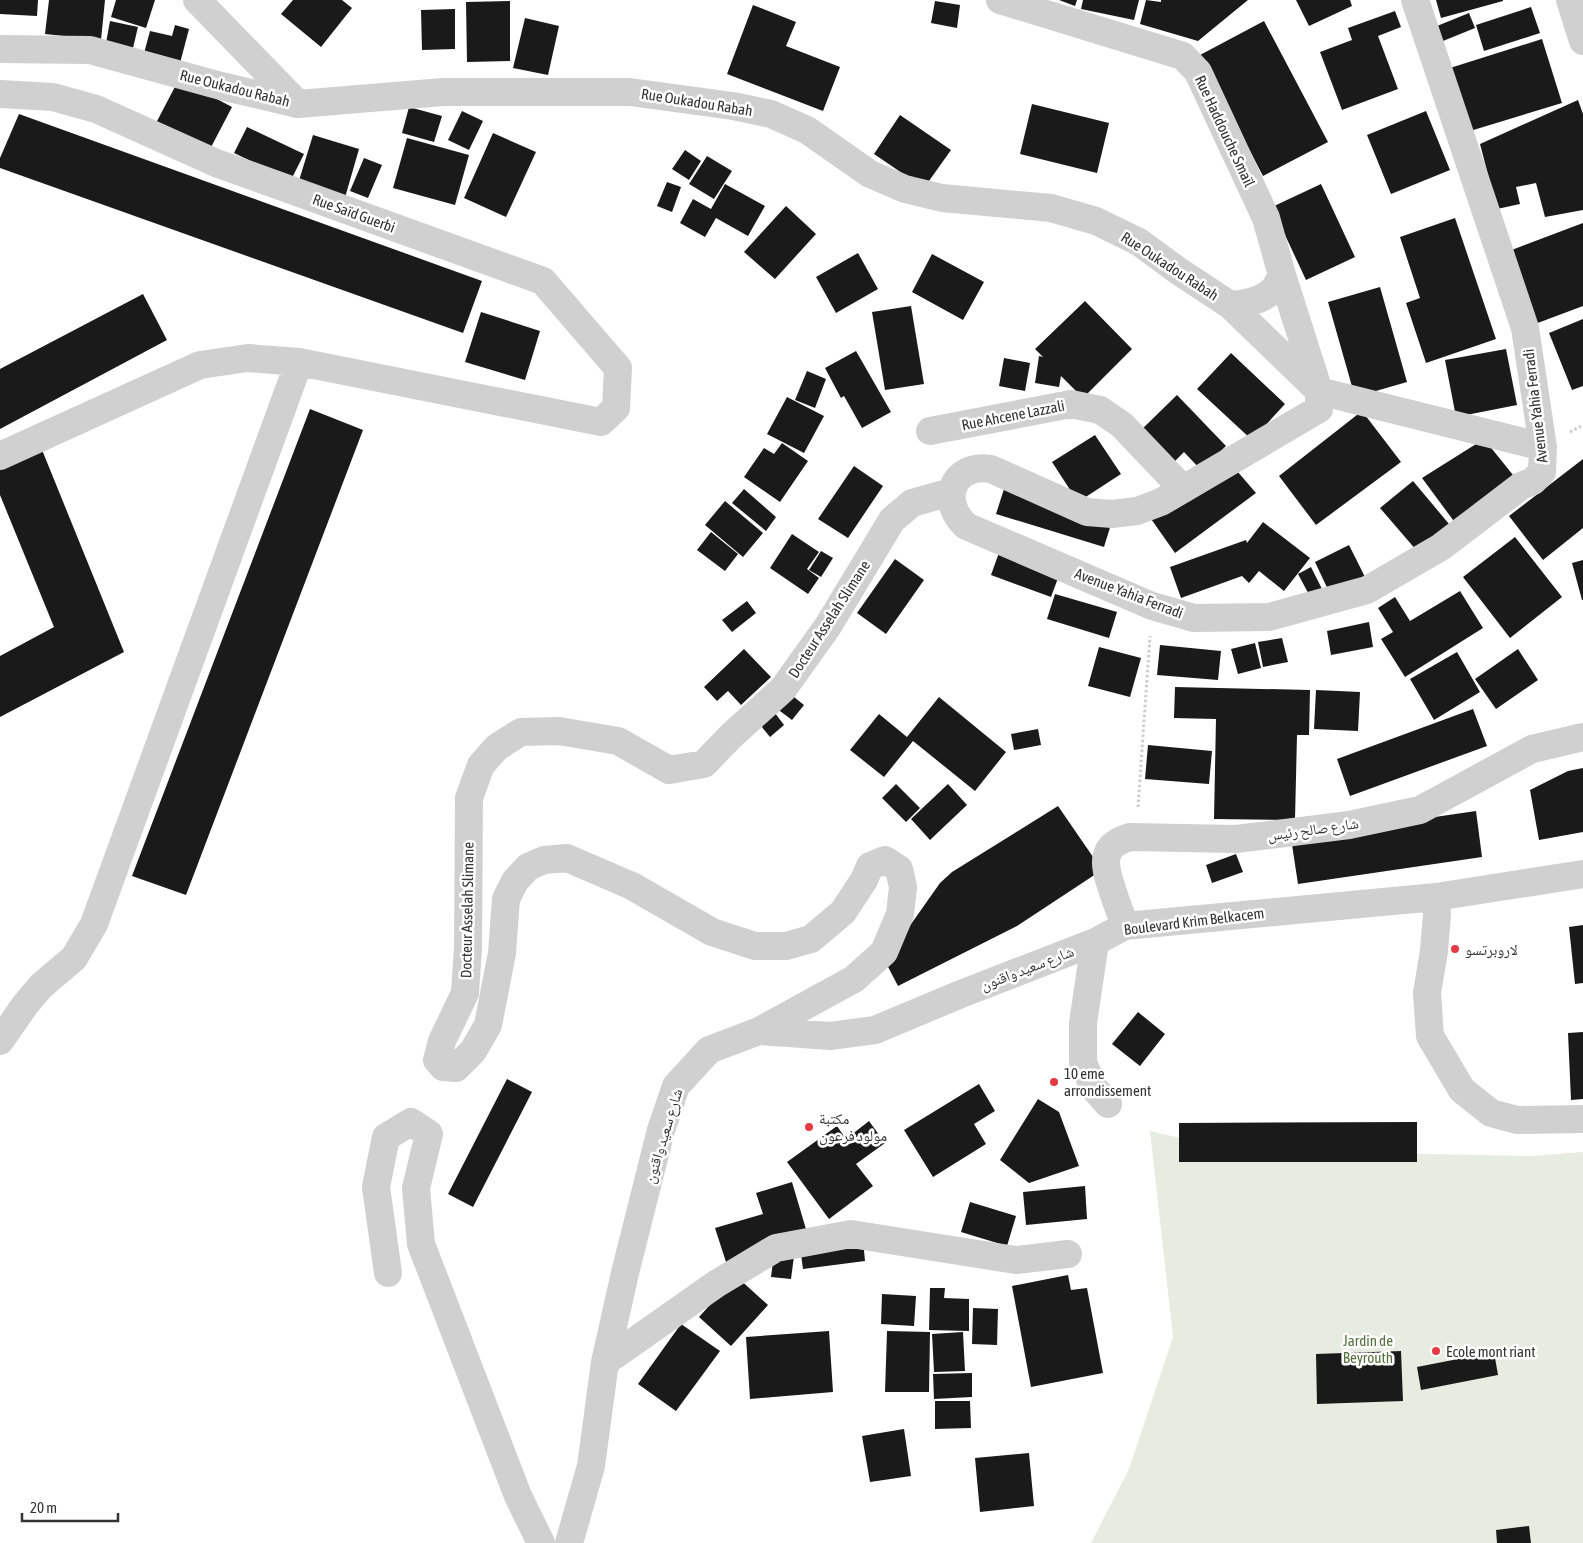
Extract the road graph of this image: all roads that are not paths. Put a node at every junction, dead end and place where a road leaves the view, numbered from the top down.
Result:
1 (197, 0) edge
2 (1000, 0) edge
3 (1415, 0) edge
4 (1570, 0) edge
5 (1583, 41) edge
6 (0, 49) edge
7 (0, 94) edge
8 (298, 104) junction
9 (1282, 275) junction
10 (1230, 305) junction
11 (299, 362) junction
12 (1319, 390) junction
13 (930, 431) dead end
14 (1543, 447) junction
15 (0, 456) edge
16 (1183, 489) junction
17 (951, 492) junction
18 (1583, 737) edge
19 (1583, 874) edge
20 (1436, 897) junction
21 (1125, 926) junction
22 (1095, 942) junction
23 (758, 1031) junction
24 (0, 1041) edge
25 (1108, 1104) dead end
26 (1583, 1119) edge
27 (1068, 1254) dead end
28 (388, 1273) dead end
29 (605, 1362) junction
30 (541, 1543) edge
31 (569, 1543) edge

1 - 8 street
2 - 9 street, Rue Haddouche Smaïl
3 - 14 street, Avenue Yahia Ferradi
4 - 5 street
6 - 8 street, Rue Oukadou Rabah
7 - 11 street, Rue Saïd Guerbi
8 - 10 street, Rue Oukadou Rabah
9 - 10 street
9 - 12 street, Rue Haddouche Smaïl
10 - 12 street, Rue Oukadou Rabah
11 - 15 street
11 - 24 street
12 - 14 street
12 - 16 street
13 - 16 street, Rue Ahcene Lazzali
14 - 17 street, Avenue Yahia Ferradi
16 - 17 street
17 - 23 street, Docteur Asselah Slimane
18 - 21 street, شارع صالح رئيس
19 - 20 street, Boulevard Krim Belkacem
20 - 21 street, Boulevard Krim Belkacem
20 - 26 street
21 - 22 street, Boulevard Krim Belkacem
22 - 23 street, شارع سعيد واقنون
22 - 25 street
23 - 29 street, شارع سعيد واقنون
27 - 29 street
28 - 30 street
29 - 31 street, شارع سعيد واقنون

